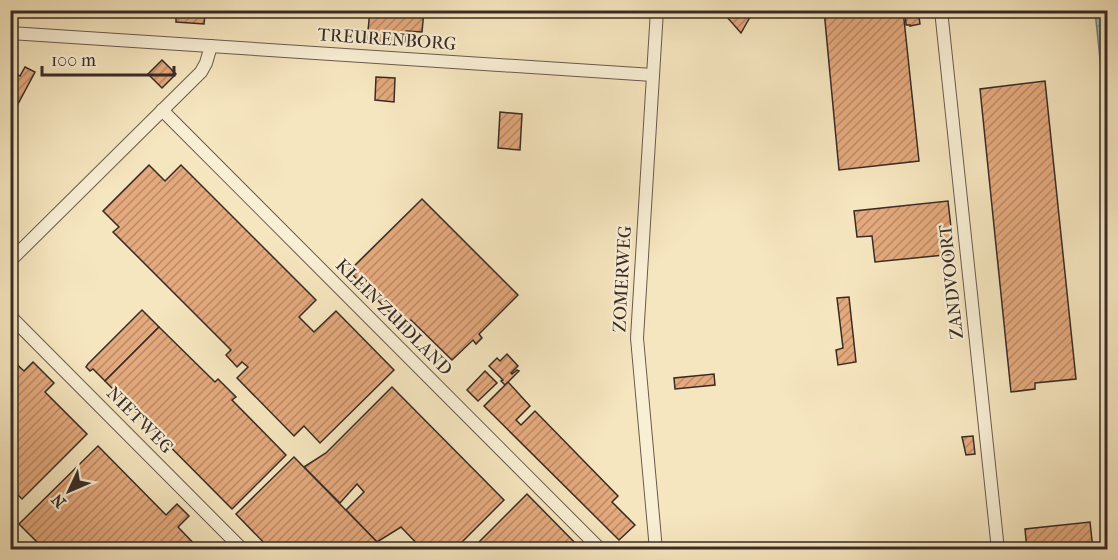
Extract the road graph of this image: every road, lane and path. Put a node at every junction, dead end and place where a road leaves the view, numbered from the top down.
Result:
1 (657, 10) edge
2 (941, 10) edge
3 (10, 33) edge
4 (211, 46) junction
5 (653, 75) junction
6 (162, 110) junction
7 (10, 261) edge
8 (10, 316) edge
9 (243, 549) edge
10 (601, 549) edge
11 (656, 549) edge
12 (998, 549) edge

1 - 5 street, ZOMERWEG
2 - 12 street, ZANDVOORT
3 - 4 street, TREURENBORG
4 - 5 street, TREURENBORG
4 - 6 street
5 - 11 street, ZOMERWEG
6 - 7 street
6 - 10 street, KLEIN ZUIDLAND
8 - 9 street, NIETWEG

